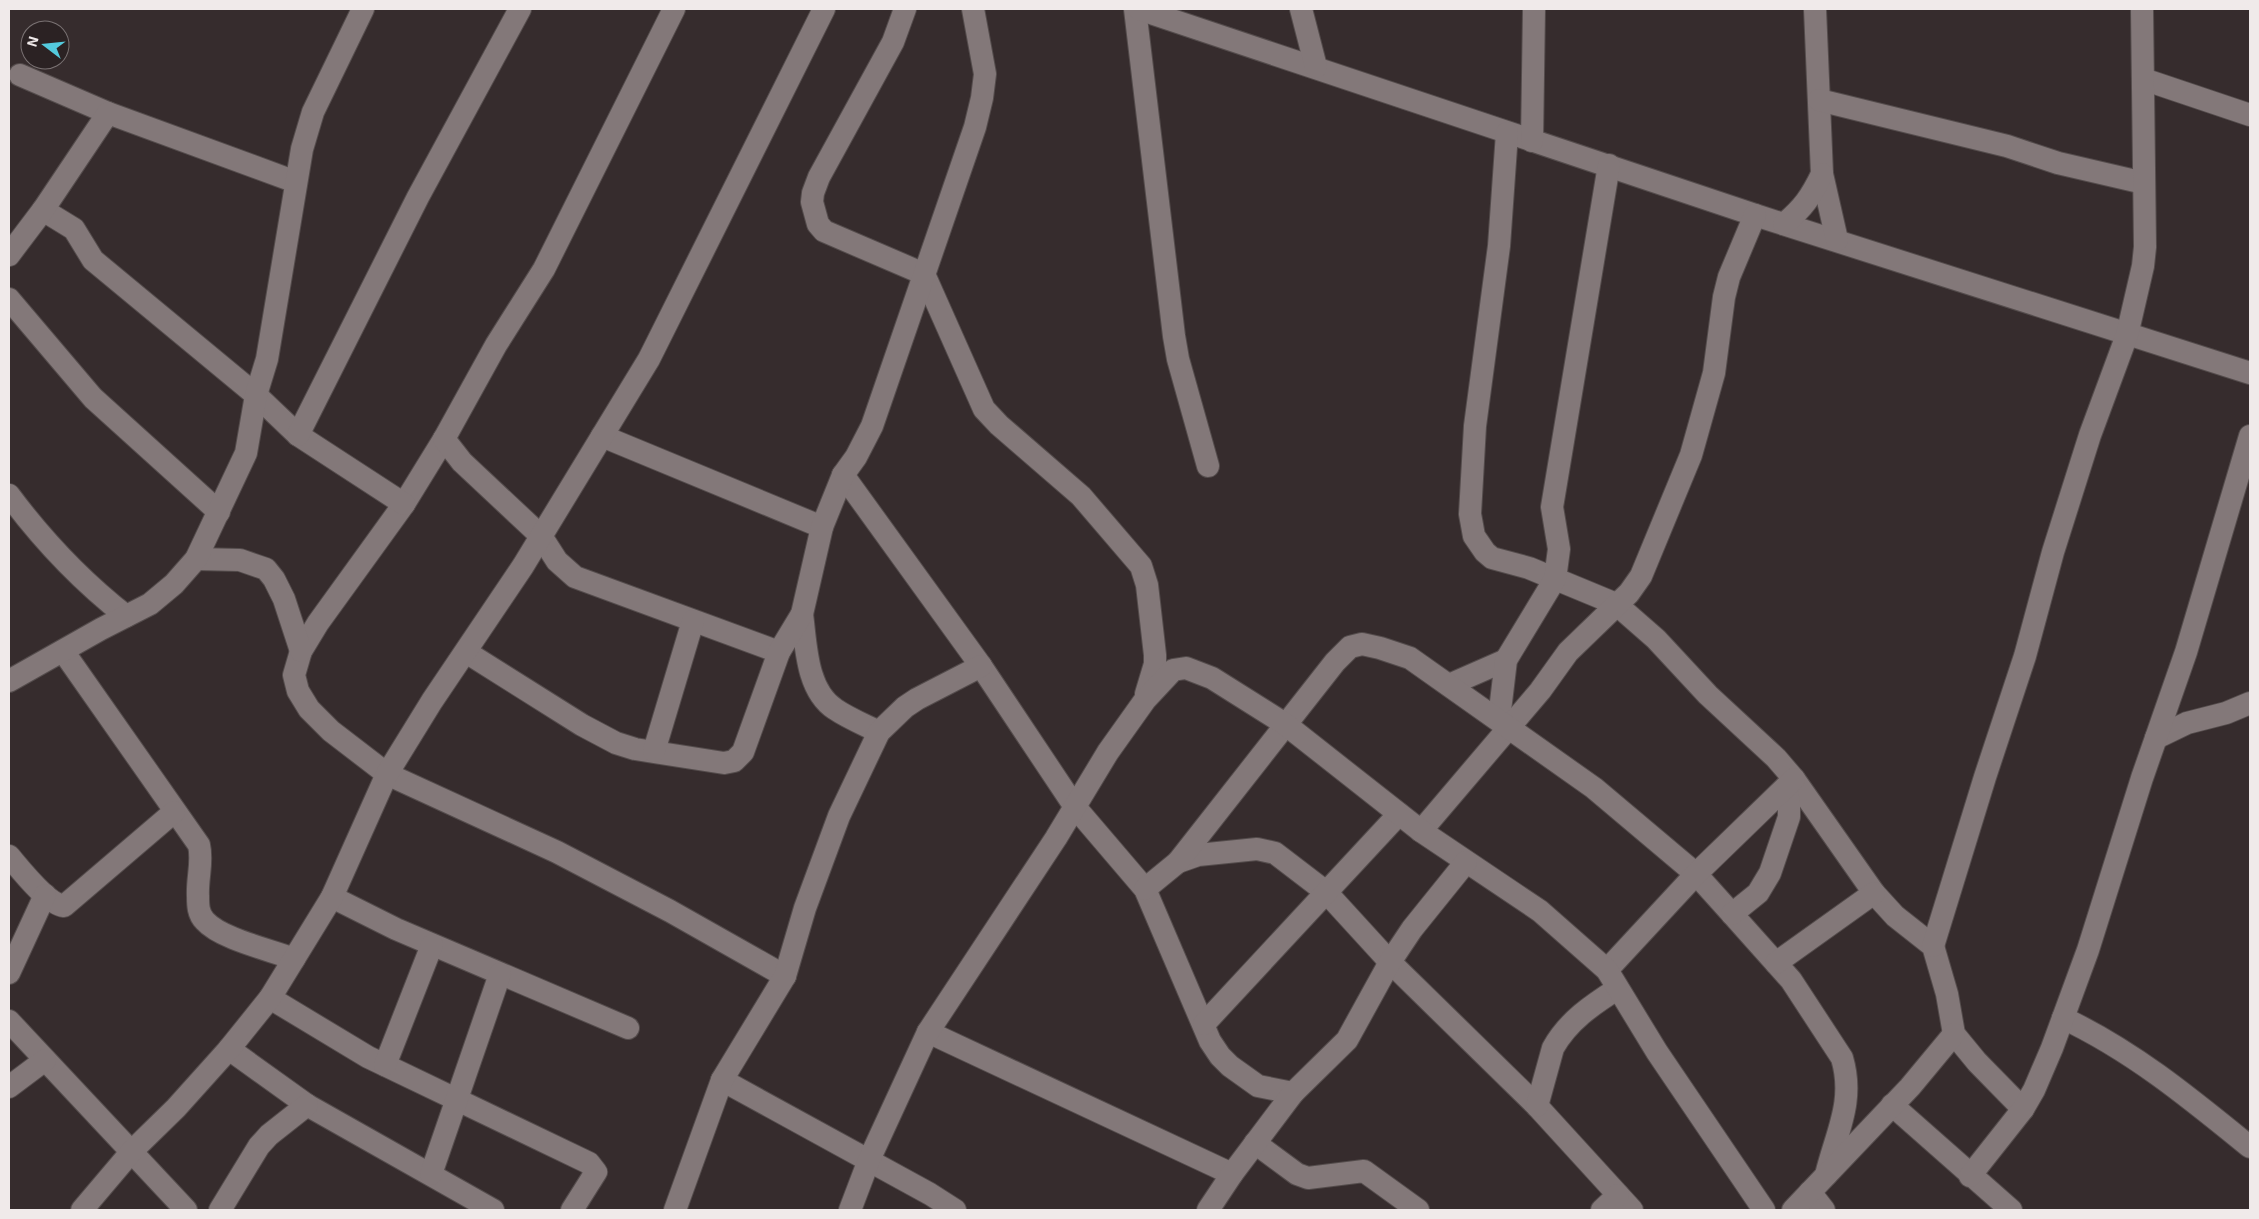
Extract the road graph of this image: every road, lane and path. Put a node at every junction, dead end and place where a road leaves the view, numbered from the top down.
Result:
1 (363, 9) edge
2 (520, 9) edge
3 (674, 9) edge
4 (824, 9) edge
5 (905, 9) edge
6 (973, 9) edge
7 (1135, 9) edge
8 (1139, 9) edge
9 (1301, 9) edge
10 (1534, 9) edge
11 (1815, 9) edge
12 (2142, 9) edge
13 (1316, 67) junction
14 (20, 75) dead end
15 (2144, 79) junction
16 (1819, 100) junction
17 (108, 113) junction
18 (2250, 115) edge
19 (1507, 133) junction
20 (1532, 141) junction
21 (1609, 165) junction
22 (1822, 174) junction
23 (296, 182) junction
24 (2144, 183) junction
25 (43, 210) junction
26 (1755, 214) junction
27 (1784, 224) junction
28 (1837, 240) junction
29 (9, 255) edge
30 (924, 274) junction
31 (9, 299) edge
32 (2126, 335) junction
33 (2250, 373) edge
34 (256, 395) junction
35 (298, 435) junction
36 (602, 436) junction
37 (2250, 436) edge
38 (444, 439) junction
39 (1208, 466) dead end
40 (843, 475) junction
41 (9, 495) edge
42 (404, 504) junction
43 (219, 512) junction
44 (822, 527) junction
45 (542, 536) junction
46 (196, 559) junction
47 (1555, 579) junction
48 (1616, 604) junction
49 (802, 614) junction
50 (126, 616) junction
51 (693, 621) junction
52 (63, 651) junction
53 (301, 651) junction
54 (466, 652) junction
55 (779, 652) junction
56 (1506, 660) junction
57 (981, 666) junction
58 (9, 681) edge
59 (1449, 685) junction
60 (1145, 700) junction
61 (2250, 703) edge
62 (2165, 714) junction
63 (1504, 722) junction
64 (2187, 723) junction
65 (1285, 724) junction
66 (879, 732) junction
67 (2156, 738) junction
68 (654, 751) junction
69 (387, 774) junction
70 (1790, 783) junction
71 (1075, 808) junction
72 (174, 812) junction
73 (1399, 814) junction
74 (1421, 831) junction
75 (9, 856) edge
76 (1178, 862) junction
77 (1466, 862) junction
78 (1696, 874) junction
79 (1145, 889) junction
80 (1326, 892) junction
81 (1874, 893) junction
82 (45, 895) junction
83 (332, 897) junction
84 (1732, 914) junction
85 (432, 945) junction
86 (1933, 946) junction
87 (294, 959) junction
88 (1390, 962) junction
89 (1776, 963) junction
90 (9, 973) edge
91 (500, 974) junction
92 (785, 976) junction
93 (1612, 980) junction
94 (270, 998) junction
95 (2063, 1018) junction
96 (9, 1021) edge
97 (1204, 1024) junction
98 (628, 1028) dead end
99 (928, 1032) junction
100 (1954, 1034) junction
101 (229, 1049) junction
102 (44, 1060) junction
103 (385, 1065) junction
104 (722, 1080) junction
105 (1258, 1086) junction
106 (9, 1087) edge
107 (1293, 1093) junction
108 (456, 1098) junction
109 (1847, 1098) junction
110 (307, 1105) junction
111 (1892, 1105) junction
112 (1537, 1106) junction
113 (2023, 1109) junction
114 (1272, 1121) junction
115 (1876, 1122) junction
116 (1255, 1143) junction
117 (2250, 1147) edge
118 (132, 1150) junction
119 (869, 1160) junction
120 (431, 1174) junction
121 (1232, 1174) junction
122 (1826, 1175) junction
123 (1970, 1176) junction
124 (1810, 1192) junction
125 (1625, 1202) edge
126 (681, 1208) edge
127 (1415, 1209) edge
128 (82, 1210) edge
129 (186, 1210) edge
130 (220, 1210) edge
131 (493, 1210) edge
132 (572, 1210) edge
133 (850, 1210) edge
134 (955, 1210) edge
135 (1208, 1210) edge
136 (1602, 1210) edge
137 (1764, 1210) edge
138 (1793, 1210) edge
139 (1824, 1210) edge
140 (2011, 1210) edge

1 - 23 street
2 - 35 street
3 - 38 street
4 - 36 street
5 - 30 street
6 - 30 street
7 - 39 street
8 - 13 street
9 - 13 street
10 - 20 street
11 - 16 street
12 - 15 street
13 - 19 street
14 - 17 street
15 - 18 street
15 - 24 street
16 - 22 street
16 - 24 street
17 - 23 street
17 - 25 street
19 - 20 street
19 - 47 street
20 - 21 street
21 - 26 street
21 - 47 street
22 - 27 street
22 - 28 street
23 - 34 street
24 - 32 street
25 - 29 street
25 - 34 street
26 - 27 street
26 - 48 street
27 - 28 street
28 - 32 street
30 - 40 street
30 - 60 street
31 - 43 street
32 - 33 street
32 - 86 street
34 - 35 street
34 - 43 street
35 - 42 street
36 - 44 street
36 - 45 street
37 - 62 street
38 - 42 street
38 - 45 street
40 - 44 street
40 - 57 street
41 - 50 street
42 - 53 street
43 - 46 street
44 - 49 street
45 - 51 street
45 - 54 street
46 - 50 street
46 - 53 street
47 - 48 street
47 - 56 street
48 - 63 street
48 - 70 street
49 - 55 street
49 - 66 street
50 - 52 street
51 - 55 street
51 - 68 street
52 - 58 street
52 - 72 street
53 - 69 street
54 - 68 street
54 - 69 street
55 - 68 street
56 - 59 street
56 - 63 street
57 - 66 street
57 - 71 street
59 - 63 street
59 - 65 street
60 - 65 street
60 - 71 street
61 - 64 street
62 - 64 street
62 - 67 street
63 - 74 street
63 - 78 street
64 - 67 street
65 - 73 street
65 - 76 street
66 - 92 street
67 - 95 street
69 - 83 street
69 - 92 street
70 - 78 street
70 - 81 street
70 - 84 street
71 - 79 street
71 - 99 street
72 - 82 street
72 - 87 street
73 - 74 street
73 - 80 street
74 - 77 street
75 - 82 street
76 - 79 street
76 - 80 street
77 - 88 street
77 - 93 street
78 - 84 street
78 - 93 street
79 - 97 street
80 - 88 street
80 - 97 street
81 - 86 street
81 - 89 street
82 - 90 street
83 - 85 street
83 - 87 street
84 - 89 street
85 - 91 street
85 - 103 street
86 - 100 street
87 - 94 street
88 - 107 street
88 - 112 street
89 - 109 street
91 - 98 street
91 - 108 street
92 - 104 street
93 - 112 street
93 - 137 street
94 - 101 street
94 - 103 street
95 - 113 street
95 - 117 street
96 - 102 street
97 - 105 street
99 - 119 street
99 - 121 street
100 - 111 street
100 - 113 street
101 - 110 street
101 - 118 street
102 - 106 street
102 - 118 street
103 - 108 street
104 - 119 street
104 - 126 street
105 - 107 street
105 - 114 street
107 - 114 street
108 - 120 street
108 - 132 street
109 - 115 street
109 - 122 street
110 - 120 street
110 - 130 street
111 - 115 street
111 - 123 street
112 - 125 street
113 - 123 street
114 - 116 street
115 - 122 street
116 - 121 street
116 - 127 street
118 - 128 street
118 - 129 street
119 - 133 street
119 - 134 street
120 - 131 street
121 - 135 street
122 - 124 street
123 - 140 street
124 - 138 street
124 - 139 street
125 - 136 street

